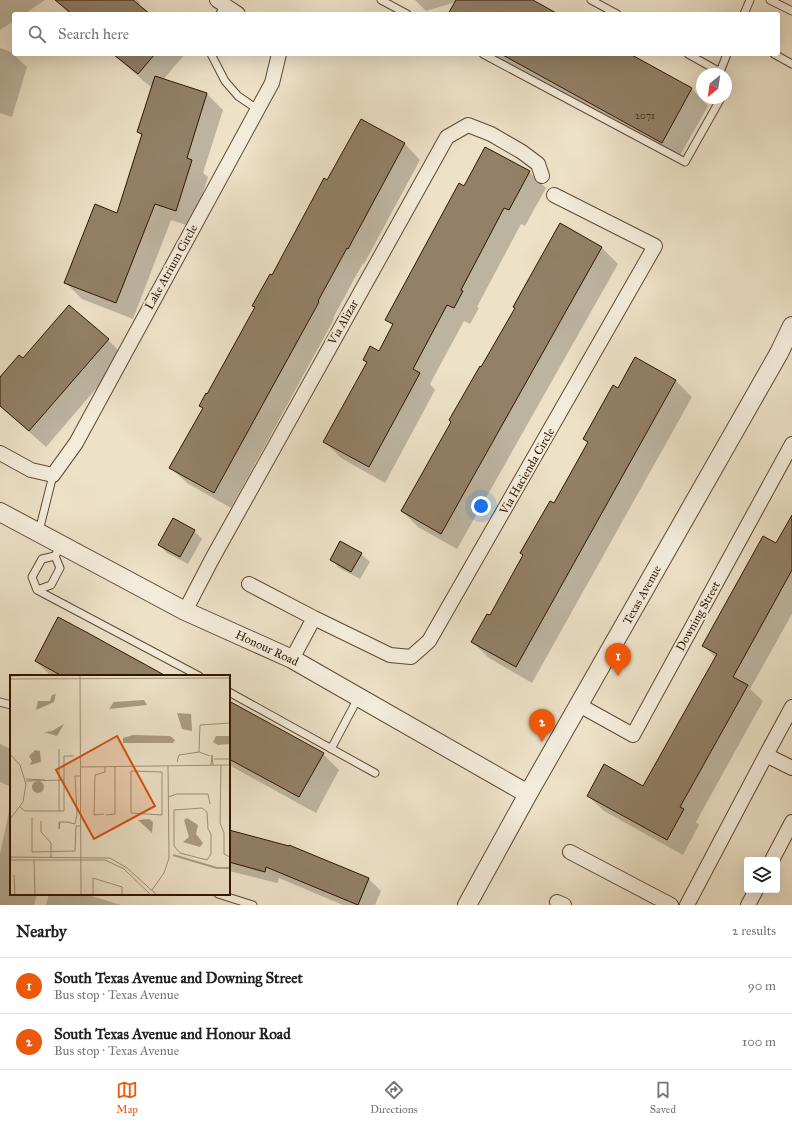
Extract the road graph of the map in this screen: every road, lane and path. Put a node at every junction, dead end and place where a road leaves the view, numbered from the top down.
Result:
1 (381, 0) edge
2 (591, 0) edge
3 (750, 0) edge
4 (770, 0) edge
5 (220, 6) edge
6 (792, 11) edge
7 (234, 12) edge
8 (404, 12) edge
9 (613, 12) edge
10 (745, 12) edge
11 (212, 56) edge
12 (279, 56) edge
13 (486, 56) edge
14 (691, 56) edge
15 (726, 56) edge
16 (778, 56) edge
17 (792, 64) edge
18 (712, 68) edge
19 (722, 68) edge
20 (718, 104) edge
21 (258, 109) junction
22 (542, 176) dead end
23 (554, 195) dead end
24 (792, 326) edge
25 (792, 444) edge
26 (0, 453) edge
27 (53, 475) junction
28 (0, 512) edge
29 (39, 533) junction
30 (58, 551) junction
31 (249, 584) dead end
32 (37, 590) junction
33 (185, 611) junction
34 (314, 618) junction
35 (292, 659) junction
36 (197, 675) edge
37 (230, 693) edge
38 (359, 697) junction
39 (0, 702) edge
40 (10, 705) edge
41 (579, 706) junction
42 (792, 707) edge
43 (331, 749) junction
44 (766, 755) junction
45 (792, 768) edge
46 (375, 773) dead end
47 (528, 794) junction
48 (792, 822) edge
49 (570, 852) dead end
50 (774, 857) edge
51 (754, 893) edge
52 (221, 895) edge
53 (254, 905) edge
54 (467, 905) edge
55 (671, 905) edge
56 (687, 905) edge
57 (748, 905) edge

1 - 8 lane
2 - 9 lane
3 - 10 lane
4 - 6 lane
5 - 7 street
11 - 21 lane
12 - 21 street, Lake Atrium Circle
13 - 20 lane
14 - 18 lane
15 - 19 lane
16 - 17 lane
21 - 27 street, Lake Atrium Circle
22 - 33 street, Via Alizar
23 - 34 street, Via Hacienda Circle
24 - 41 street, Texas Avenue
25 - 41 street, Downing Street
26 - 27 street
27 - 29 lane, Lake Atrium Circle
28 - 29 street, Honour Road
29 - 30 street, Honour Road
30 - 32 lane
30 - 32 lane
30 - 33 street, Honour Road
31 - 34 street
32 - 36 lane
33 - 35 street, Honour Road
34 - 35 street
35 - 38 street, Honour Road
37 - 43 lane
38 - 43 lane
38 - 47 street, Honour Road
39 - 40 lane
41 - 47 street, Texas Avenue
42 - 44 street
43 - 46 lane
44 - 45 street
44 - 56 street
47 - 54 street, Texas Avenue
48 - 50 street
49 - 55 street
51 - 57 street
52 - 53 lane

